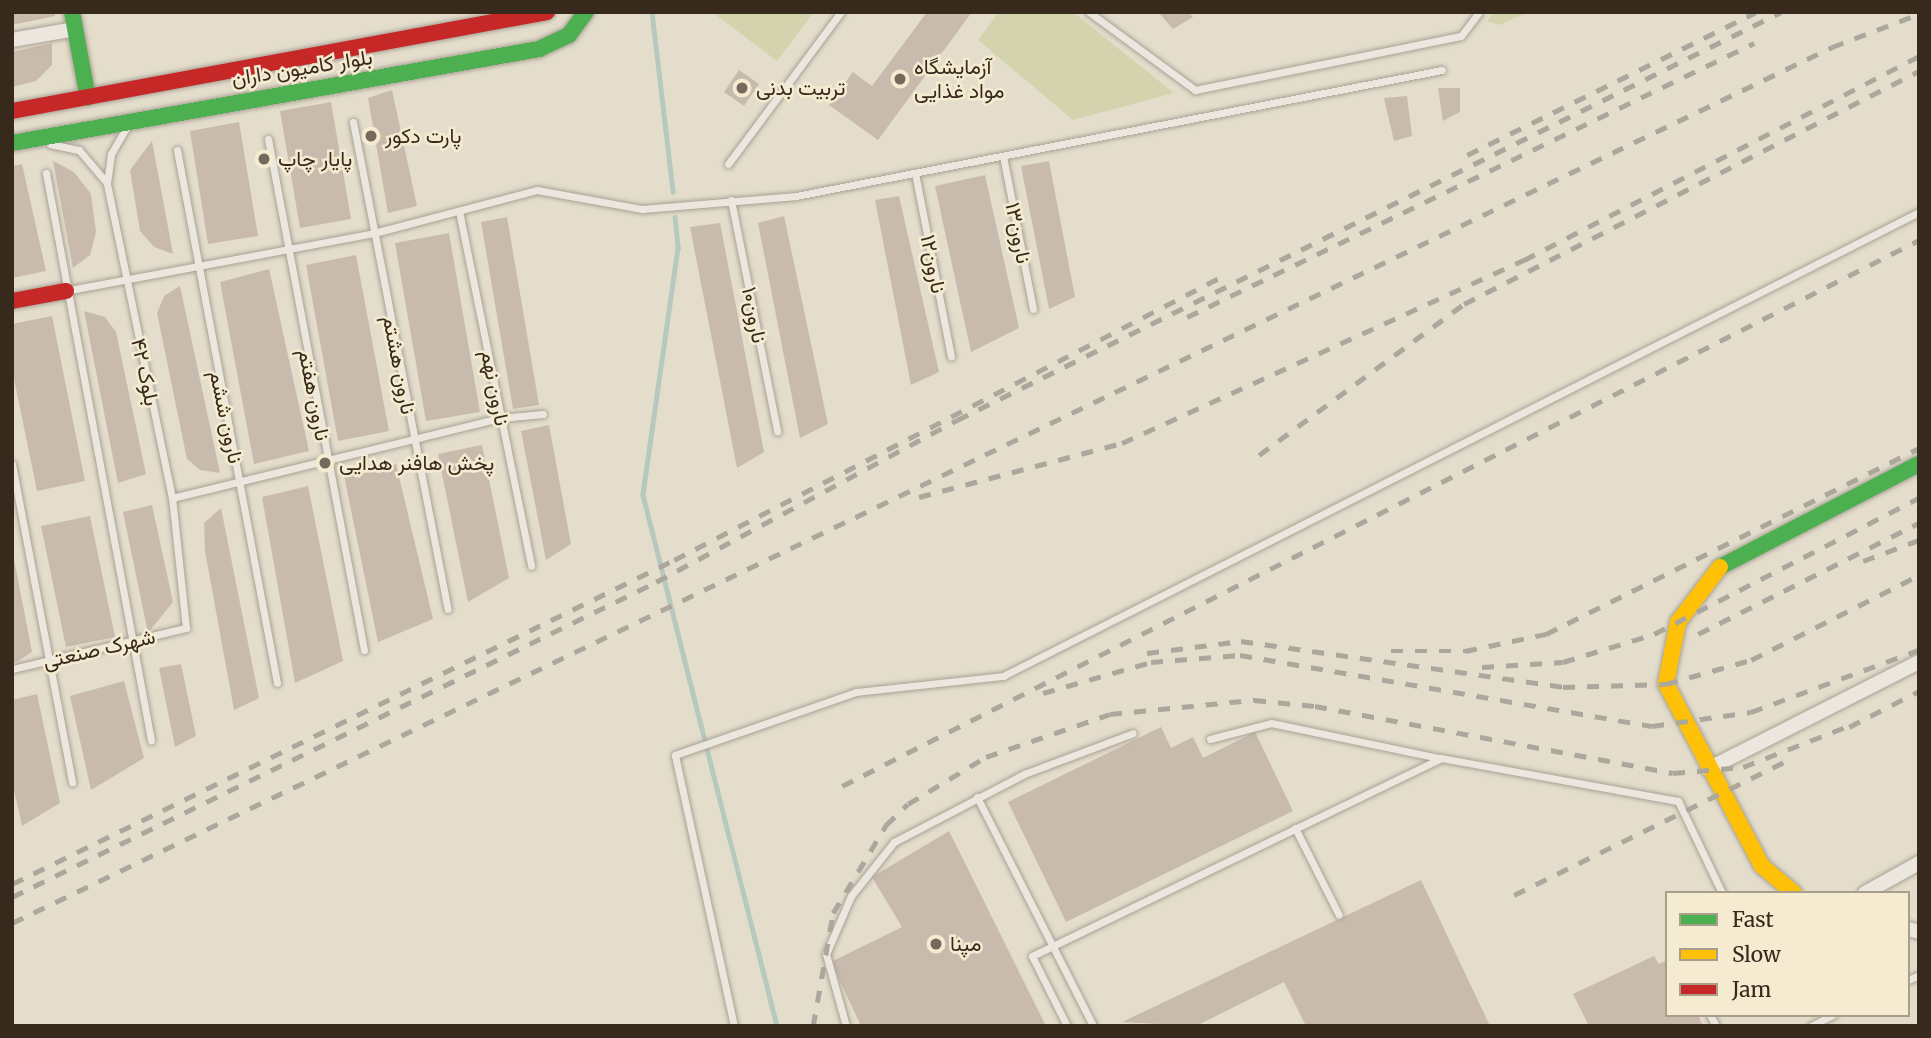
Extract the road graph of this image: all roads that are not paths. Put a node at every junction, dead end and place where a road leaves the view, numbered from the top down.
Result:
1 (547, 12) edge
2 (586, 12) edge
3 (841, 12) edge
4 (1089, 12) edge
5 (1479, 12) edge
6 (74, 20) edge
7 (12, 40) edge
8 (1442, 70) dead end
9 (88, 97) junction
10 (12, 111) edge
11 (130, 121) junction
12 (353, 122) dead end
13 (268, 139) dead end
14 (32, 140) junction
15 (12, 143) edge
16 (177, 150) dead end
17 (1003, 156) junction
18 (728, 164) dead end
19 (46, 173) dead end
20 (915, 173) junction
21 (107, 183) junction
22 (731, 200) junction
23 (459, 211) junction
24 (1919, 212) edge
25 (374, 233) junction
26 (287, 250) junction
27 (194, 265) junction
28 (126, 280) junction
29 (66, 291) junction
30 (12, 301) edge
31 (1033, 309) dead end
32 (951, 356) dead end
33 (543, 414) dead end
34 (501, 418) junction
35 (777, 431) dead end
36 (414, 439) junction
37 (327, 460) junction
38 (12, 464) edge
39 (1919, 464) edge
40 (240, 481) junction
41 (172, 498) junction
42 (531, 566) dead end
43 (448, 609) dead end
44 (186, 628) joint
45 (131, 644) junction
46 (364, 650) dead end
47 (48, 662) junction
48 (1919, 662) edge
49 (12, 669) edge
50 (277, 683) dead end
51 (1133, 733) dead end
52 (1210, 739) dead end
53 (151, 740) dead end
54 (1440, 758) junction
55 (1708, 769) junction
56 (72, 782) dead end
57 (977, 797) junction
58 (1295, 828) junction
59 (1919, 863) edge
60 (1721, 891) edge
61 (1792, 891) edge
62 (1869, 891) edge
63 (1339, 915) dead end
64 (1052, 946) junction
65 (1829, 1017) edge
66 (734, 1026) edge
67 (846, 1026) edge
68 (1067, 1026) edge
69 (1093, 1026) edge
70 (1811, 1026) edge

1 - 9 main road, بلوار کامیون داران
2 - 11 main road, بلوار کامیون داران
3 - 18 lane
4 - 5 lane
6 - 7 street
6 - 9 main road
8 - 17 lane
9 - 10 main road, بلوار کامیون داران
11 - 14 main road, بلوار کامیون داران
11 - 21 lane, بلوک ۴۲
12 - 25 lane, نارون هشتم
13 - 26 lane, نارون هفتم
14 - 15 main road, بلوار کامیون داران
14 - 21 lane
16 - 27 lane, نارون ششم
17 - 20 lane
17 - 31 lane, نارون۱۳
19 - 29 lane
20 - 22 lane
20 - 32 lane, نارون۱۲
21 - 28 lane, بلوک ۴۲
22 - 23 lane
22 - 35 lane, نارون۱۰
23 - 25 lane
23 - 34 lane, نارون نهم
24 - 66 lane
25 - 26 lane
25 - 36 lane, نارون هشتم
26 - 27 lane
26 - 37 lane, نارون هفتم
27 - 28 lane
27 - 40 lane, نارون ششم
28 - 29 lane
28 - 41 lane, بلوک ۴۲
29 - 30 main road
29 - 45 lane
33 - 34 lane
34 - 36 lane
34 - 42 lane, نارون نهم
36 - 37 lane
36 - 43 lane, نارون هشتم
37 - 40 lane
37 - 46 lane, نارون هفتم
38 - 47 lane
39 - 55 main road
40 - 41 lane
40 - 50 lane, نارون ششم
41 - 44 lane, بلوک ۴۲
44 - 45 lane, شهرک صنعتی
45 - 47 lane, شهرک صنعتی
45 - 53 lane
47 - 49 lane, شهرک صنعتی
47 - 56 lane
48 - 55 street
51 - 57 lane
52 - 54 lane
54 - 58 lane
54 - 60 lane
55 - 61 main road
57 - 64 lane
57 - 67 lane
58 - 63 lane
58 - 64 lane
59 - 62 street
64 - 68 lane
64 - 69 lane
65 - 70 lane

